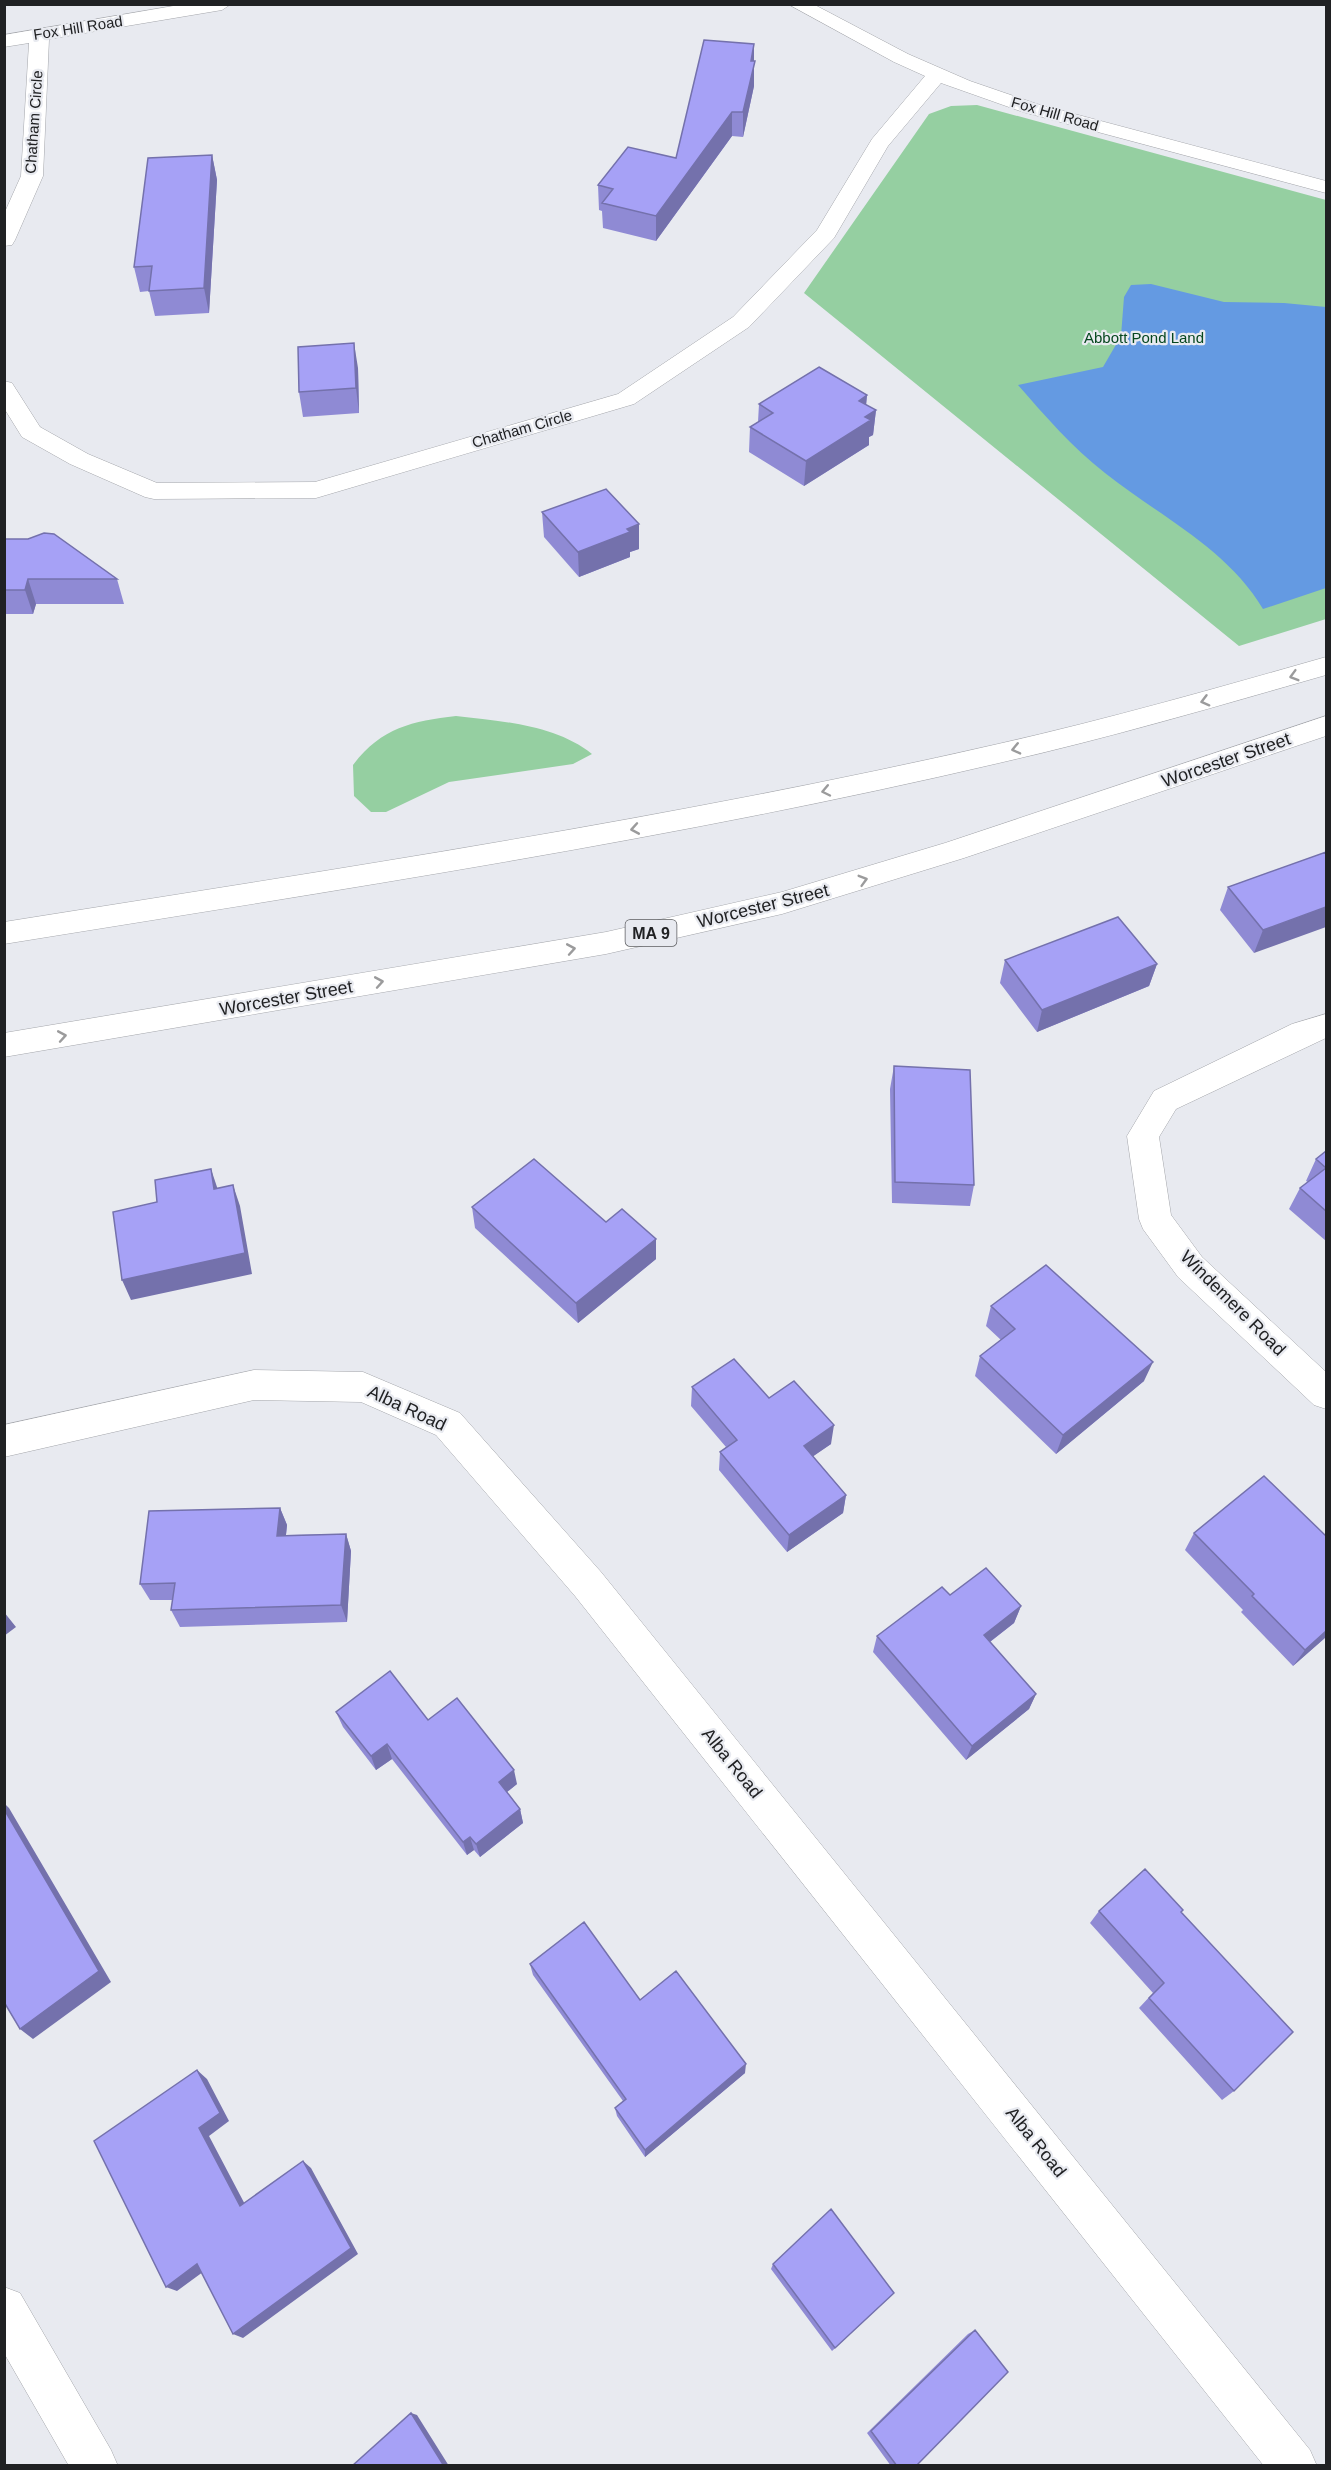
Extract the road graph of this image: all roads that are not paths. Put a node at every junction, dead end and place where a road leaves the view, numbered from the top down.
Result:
1 (222, 4) edge
2 (797, 4) edge
3 (39, 35) junction
4 (4, 41) edge
5 (938, 75) junction
6 (1326, 187) edge
7 (4, 240) edge
8 (4, 388) edge
9 (1326, 666) edge
10 (1326, 726) edge
11 (4, 933) edge
12 (1326, 1026) edge
13 (4, 1045) edge
14 (1326, 1394) edge
15 (4, 1441) edge
16 (4, 2309) edge
17 (95, 2466) edge
18 (1294, 2466) edge

1 - 3 main road, Fox Hill Road
2 - 5 main road, Fox Hill Road
3 - 4 main road, Fox Hill Road
3 - 7 main road, Chatham Circle
5 - 6 main road, Fox Hill Road
5 - 8 main road, Chatham Circle
9 -> 11 main road
13 -> 10 main road, Worcester Street / MA 9
12 - 14 main road, Windemere Road
15 - 18 main road, Alba Road
16 - 17 main road

